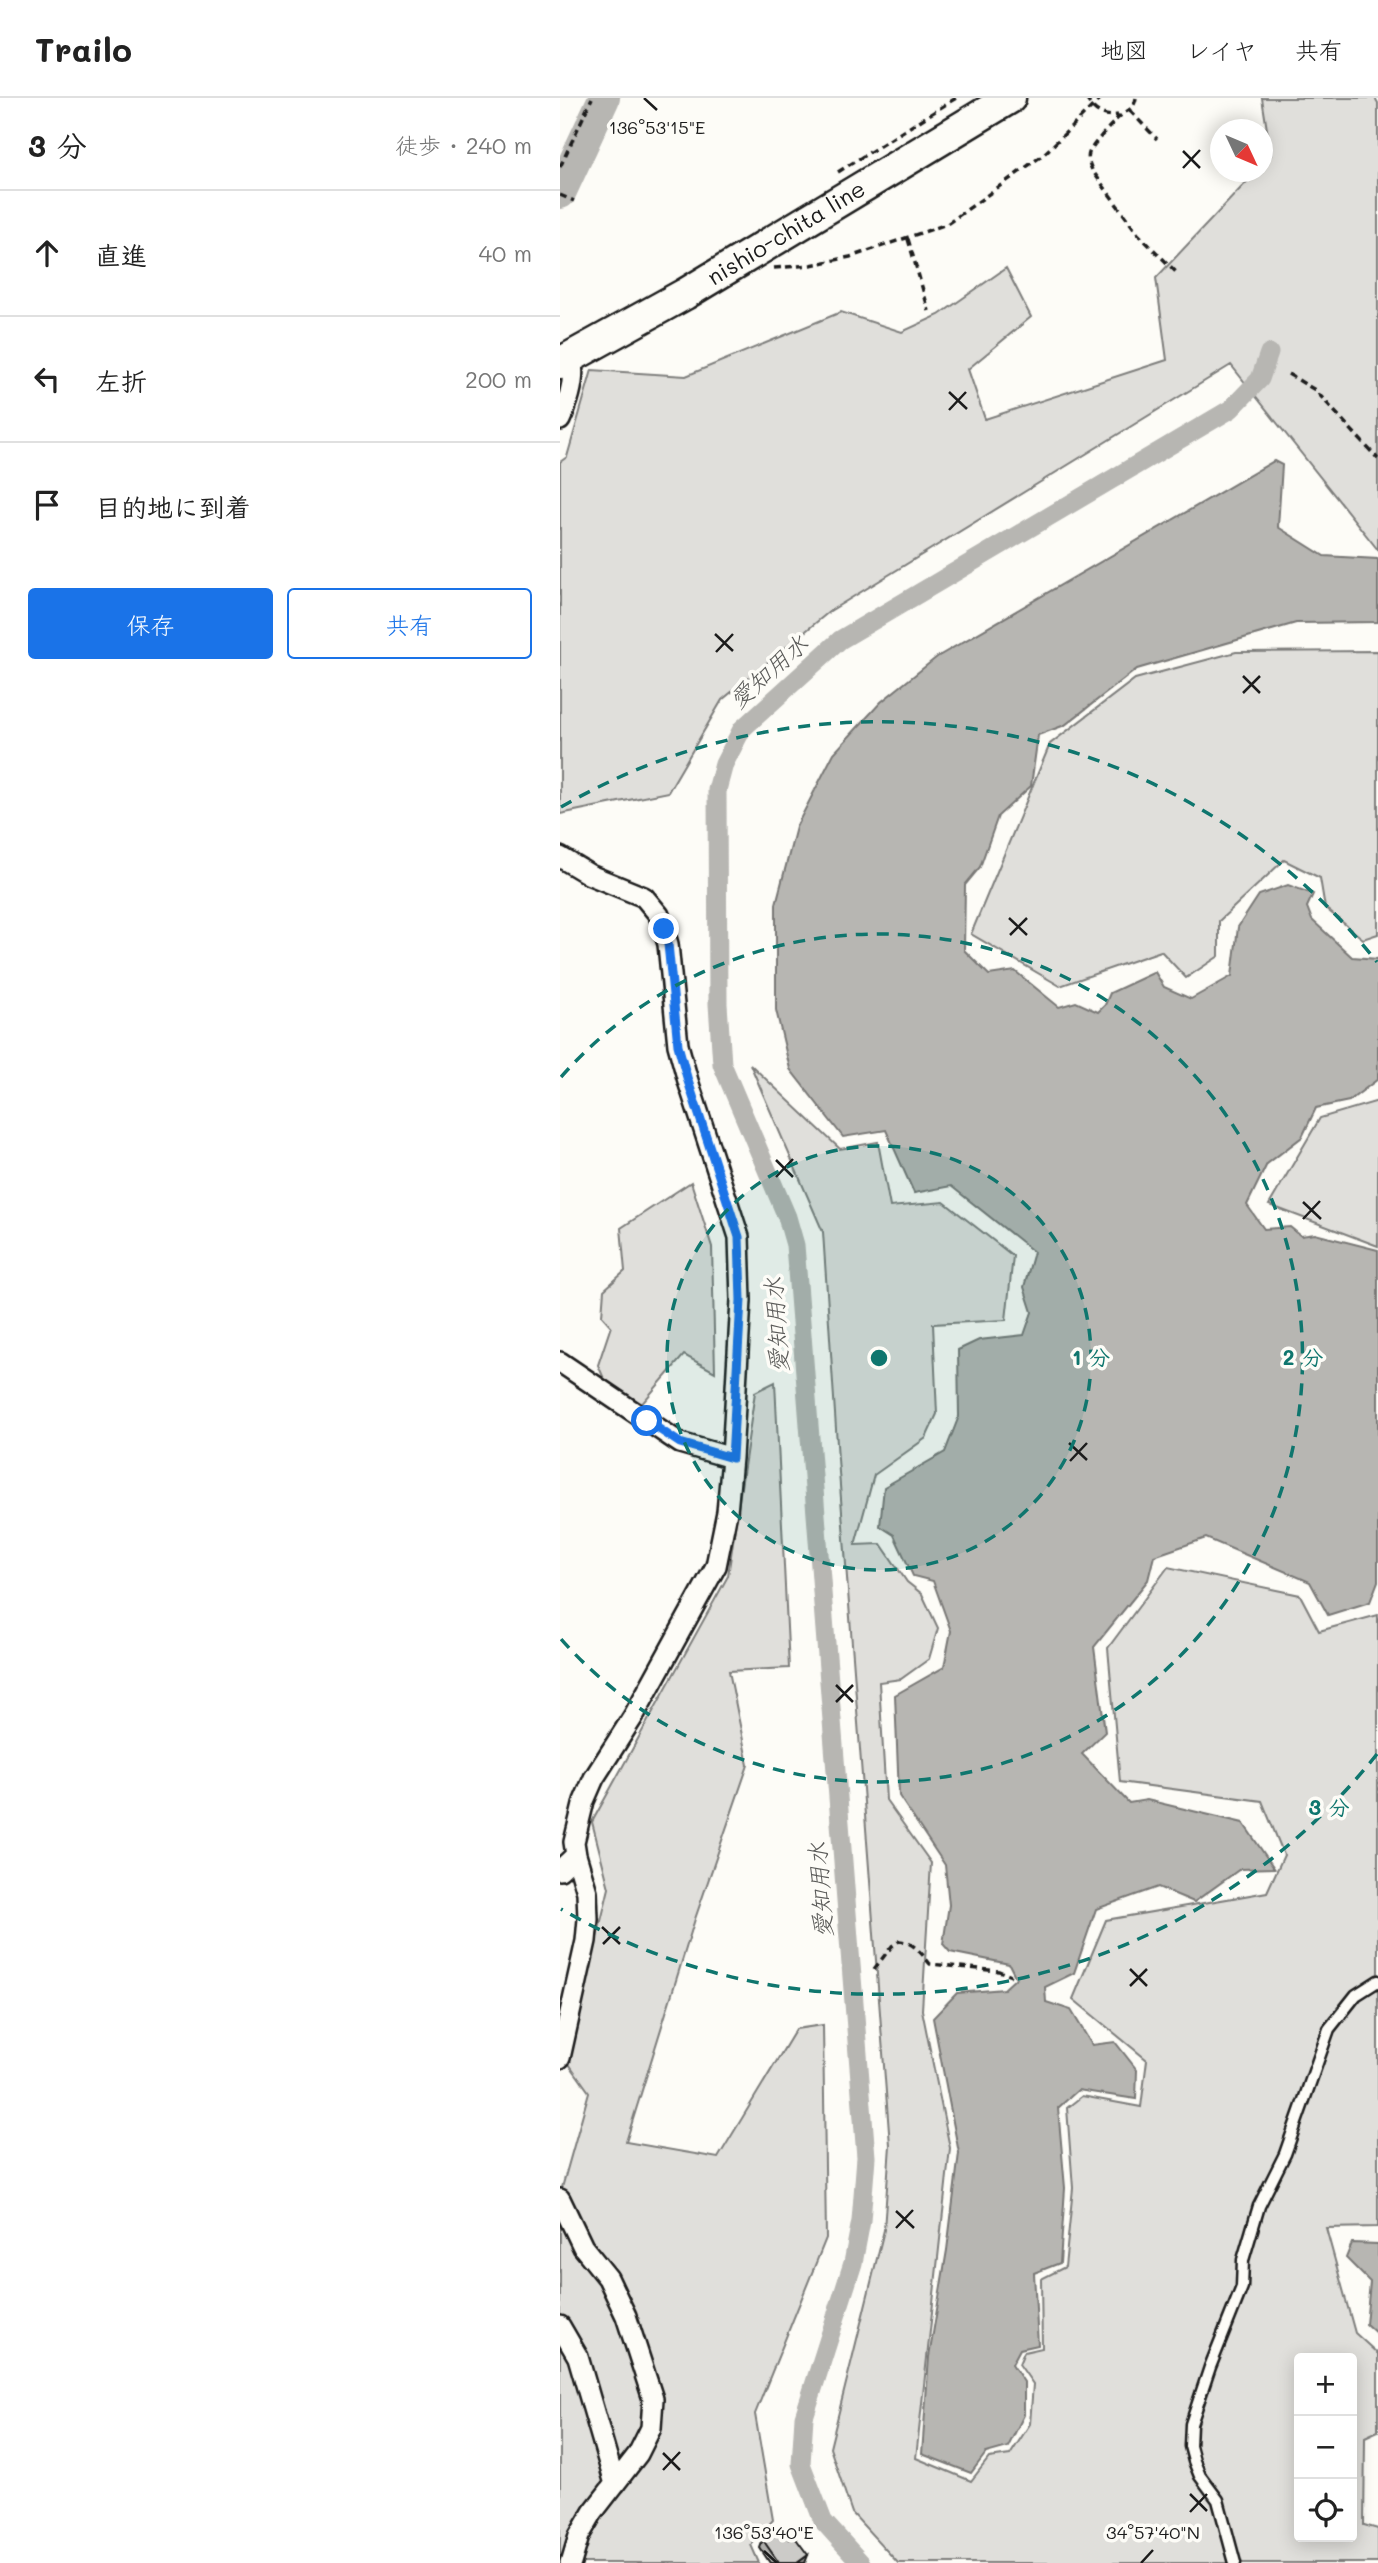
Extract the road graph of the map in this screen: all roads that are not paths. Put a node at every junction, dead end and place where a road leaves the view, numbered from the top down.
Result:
1 (1010, 98) edge
2 (566, 360) edge
3 (560, 420) edge
4 (560, 857) edge
5 (560, 1362) edge
6 (732, 1458) junction
7 (570, 1844) edge
8 (560, 1870) edge
9 (1378, 1981) edge
10 (560, 2058) edge
11 (560, 2199) edge
12 (560, 2326) edge
13 (615, 2484) junction
14 (571, 2563) edge
15 (1236, 2563) edge

1 - 2 main road, nishio-chita line
2 - 3 street
4 - 6 street
5 - 6 street
6 - 7 street
7 - 8 street
7 - 10 street
9 - 15 lane
11 - 13 street
12 - 13 street
13 - 14 street

